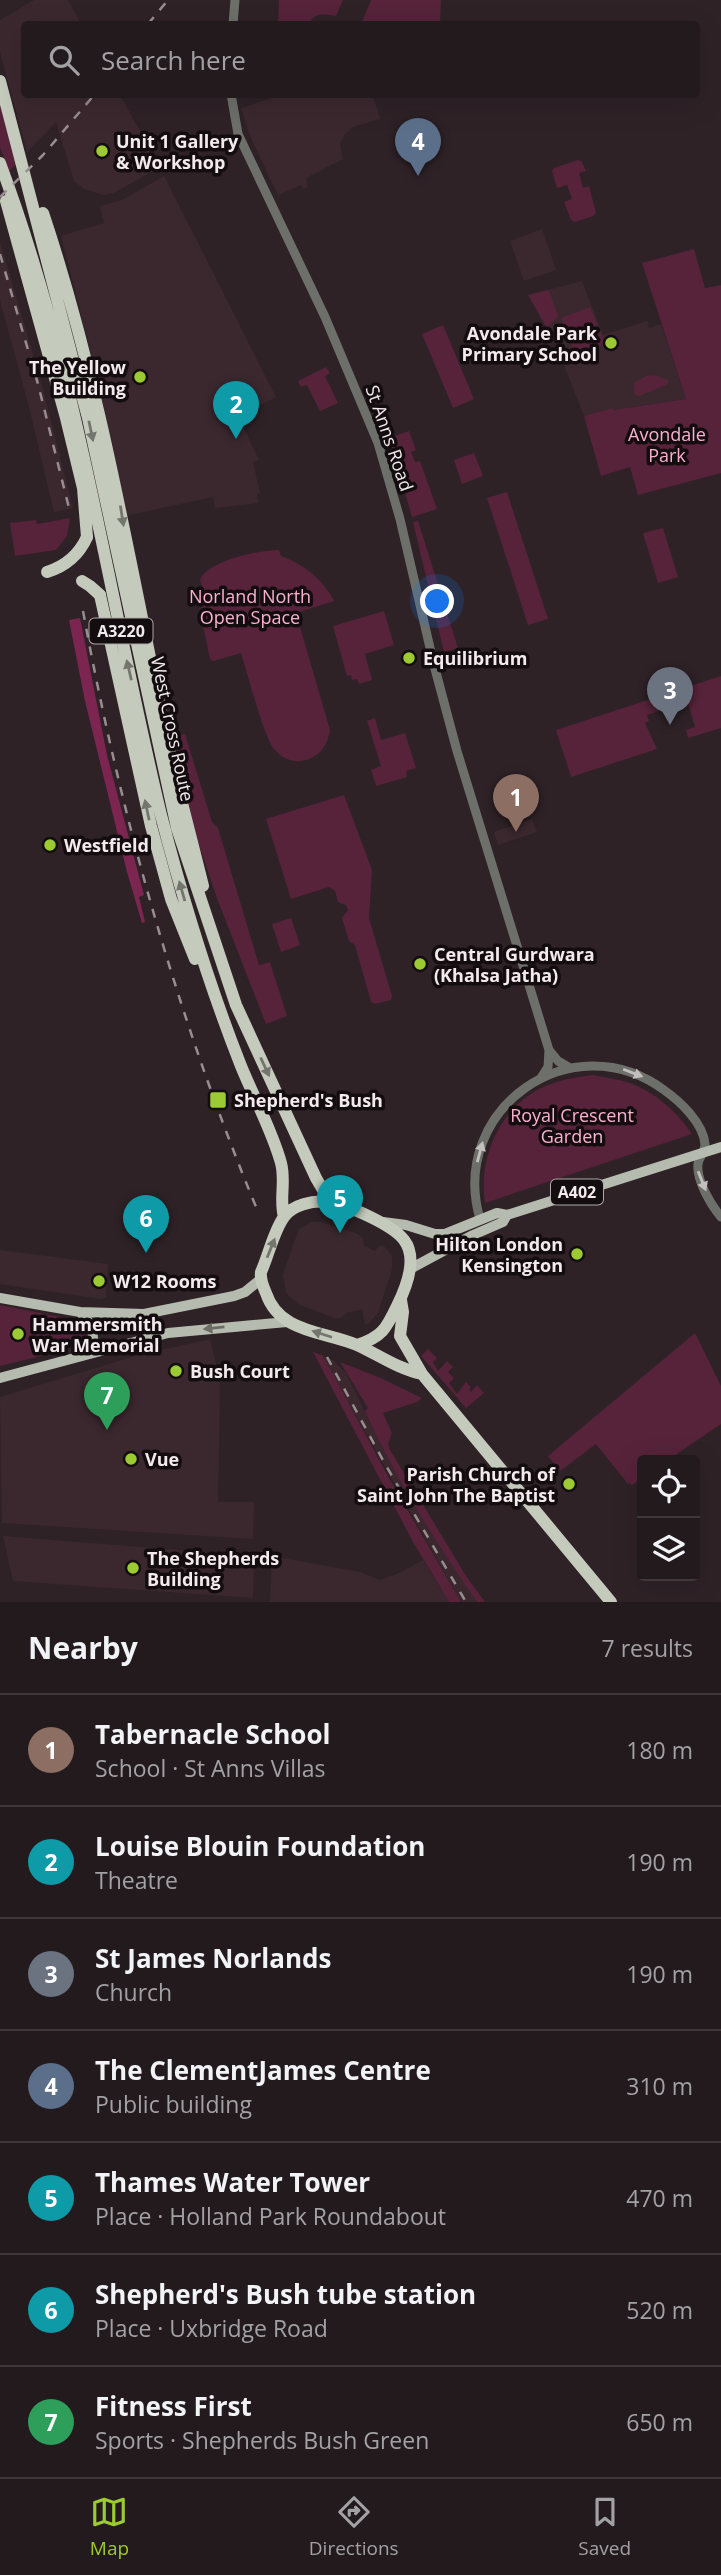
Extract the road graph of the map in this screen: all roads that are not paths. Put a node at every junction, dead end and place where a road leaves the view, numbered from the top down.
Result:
1 (234, 0) edge
2 (233, 21) edge
3 (0, 80) edge
4 (4, 96) junction
5 (232, 98) edge
6 (0, 163) edge
7 (0, 177) edge
8 (47, 572) dead end
9 (82, 581) dead end
10 (222, 965) junction
11 (549, 1050) junction
12 (241, 1066) junction
13 (570, 1068) junction
14 (541, 1078) junction
15 (721, 1147) edge
16 (704, 1152) junction
17 (330, 1202) junction
18 (507, 1215) junction
19 (284, 1217) junction
20 (721, 1217) edge
21 (480, 1219) junction
22 (383, 1222) junction
23 (410, 1269) junction
24 (261, 1279) junction
25 (0, 1298) edge
26 (401, 1300) junction
27 (80, 1311) junction
28 (287, 1322) junction
29 (356, 1345) junction
30 (94, 1352) junction
31 (422, 1374) junction
32 (0, 1379) edge
33 (611, 1602) edge

1 - 2 street
3 - 4 highway, West Cross Route / A3220
4 -> 10 highway, West Cross Route / A3220
4 -> 10 highway, A3220
5 - 11 street, St Anns Road
12 -> 6 highway, West Cross Route / A3220
7 - 8 highway, bridge
12 -> 9 highway, A3220, bridge
10 -> 17 highway, West Cross Route / A3220
11 - 13 street
11 - 14 street
12 - 19 highway, West Cross Route / A3220
13 - 14 street
13 -> 16 street
21 -> 14 street
15 - 16 main road, A402
16 - 18 main road, A402
16 -> 20 street
17 - 19 highway
17 - 22 highway
18 - 21 main road, A402
18 - 23 main road, A402
24 -> 19 highway, A3220
21 - 22 main road, A402
22 - 23 highway
23 - 26 highway
24 - 27 main road
24 - 28 highway
25 - 27 main road
26 - 29 highway
26 - 31 highway
27 - 30 main road
29 -> 28 highway
28 -> 30 main road
29 - 31 highway
30 - 32 main road
31 - 33 highway

